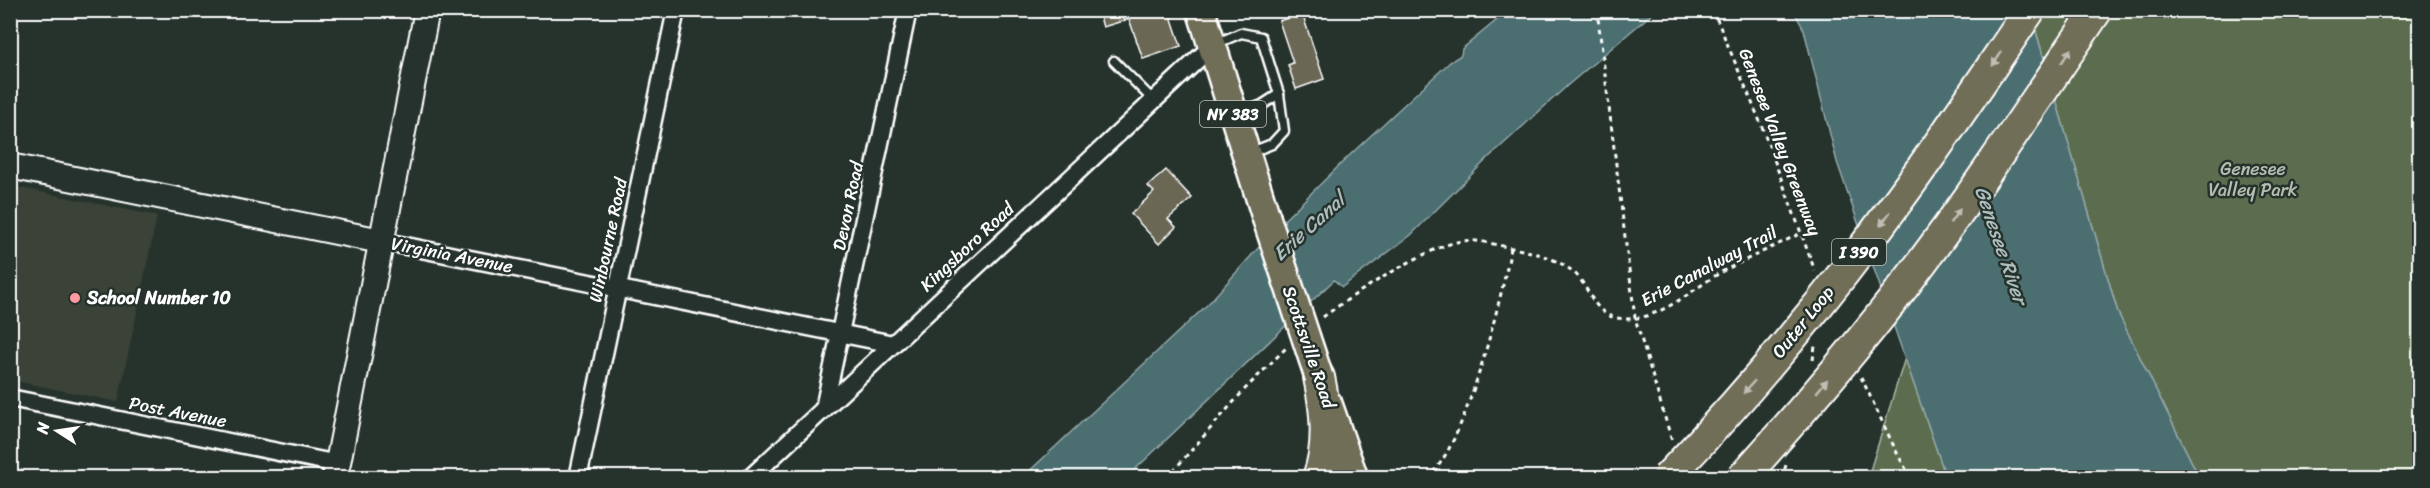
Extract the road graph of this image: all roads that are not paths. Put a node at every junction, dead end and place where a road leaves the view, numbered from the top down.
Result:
1 (427, 10) edge
2 (676, 10) edge
3 (909, 10) edge
4 (1200, 10) edge
5 (2030, 10) edge
6 (2097, 10) edge
7 (1212, 46) junction
8 (1114, 61) dead end
9 (1279, 94) junction
10 (1153, 100) junction
11 (1234, 115) junction
12 (1246, 154) junction
13 (10, 166) edge
14 (381, 240) junction
15 (618, 288) junction
16 (841, 333) junction
17 (893, 344) junction
18 (1319, 377) junction
19 (10, 398) edge
20 (824, 409) junction
21 (337, 471) edge
22 (578, 477) edge
23 (750, 477) edge
24 (1318, 477) edge
25 (1354, 477) edge
26 (1667, 477) edge
27 (1742, 477) edge

1 - 14 street
2 - 15 street, Winbourne Road
3 - 16 street, Devon Road
4 - 7 main road, Scottsville Road / NY 383
5 -> 26 highway, Outer Loop / I 390, bridge
27 -> 6 highway, I 390, bridge
7 - 9 lane
7 - 10 street, Kingsboro Road
7 - 11 main road, Scottsville Road / NY 383
8 - 10 lane
9 - 11 lane
9 - 12 lane
10 - 17 street, Kingsboro Road
11 - 12 main road, Scottsville Road / NY 383
12 - 18 main road, Scottsville Road / NY 383, bridge
13 - 14 street, Virginia Avenue
14 - 15 street, Virginia Avenue
14 - 21 street
15 - 16 street, Virginia Avenue
15 - 22 street, Winbourne Road
16 - 17 street, Virginia Avenue
16 - 20 street, Devon Road
17 - 20 street, Kingsboro Road
18 - 24 highway
18 - 25 main road, Scottsville Road / NY 383
19 - 21 street, Post Avenue
20 - 23 street, Kingsboro Road

